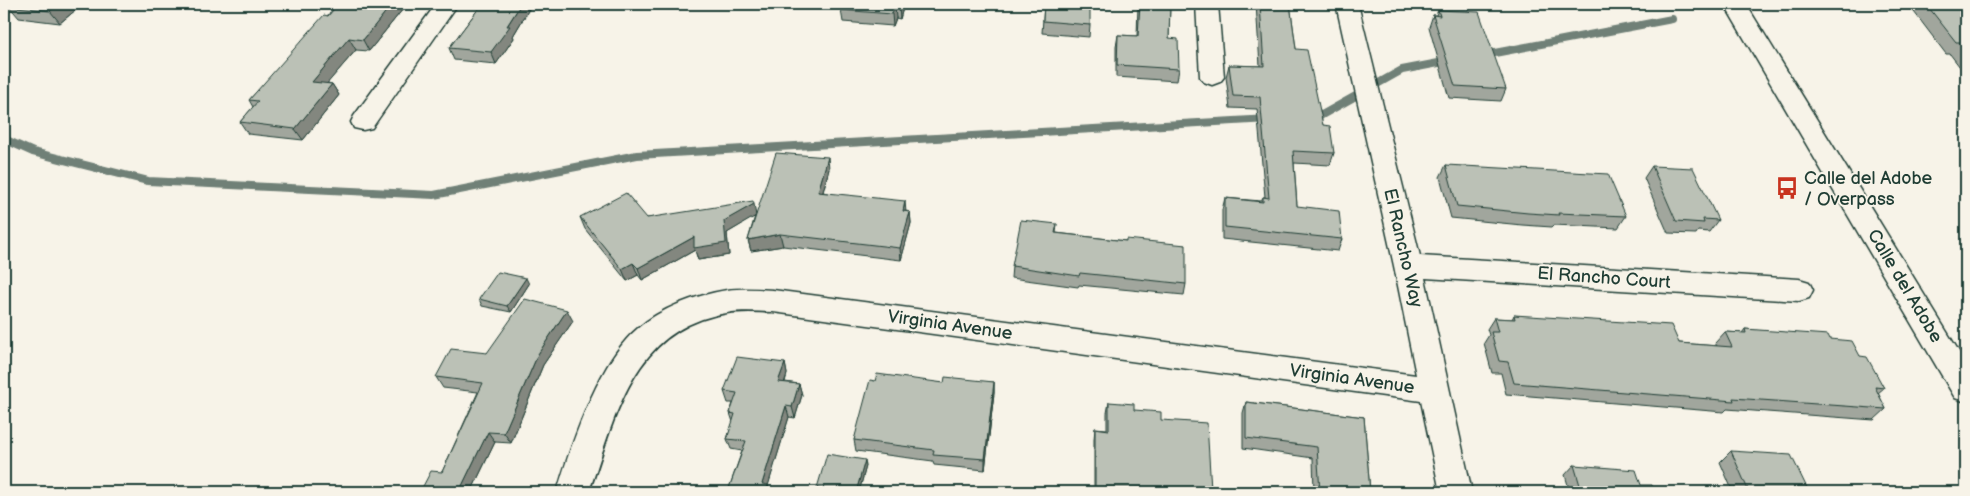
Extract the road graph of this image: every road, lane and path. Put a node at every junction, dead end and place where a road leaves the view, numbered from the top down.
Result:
1 (447, 4) edge
2 (1207, 4) edge
3 (1347, 4) edge
4 (1735, 4) edge
5 (1212, 77) dead end
6 (363, 122) dead end
7 (1408, 266) junction
8 (1799, 290) dead end
9 (1966, 389) edge
10 (1433, 390) junction
11 (573, 492) edge
12 (1456, 492) edge

1 - 6 street
2 - 5 street
3 - 7 street, El Rancho Way
4 - 9 street, Calle del Adobe
7 - 8 street, El Rancho Court
7 - 10 street, El Rancho Way
10 - 11 street, Virginia Avenue
10 - 12 street, El Rancho Way

